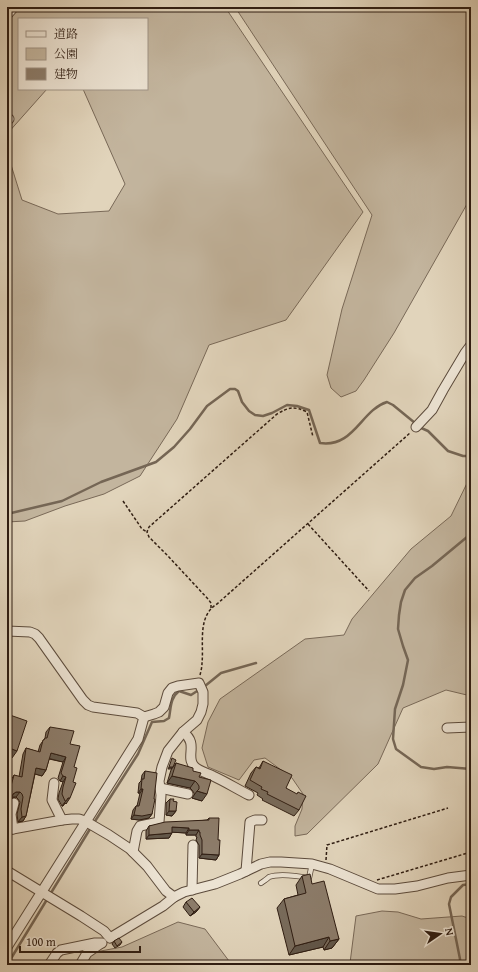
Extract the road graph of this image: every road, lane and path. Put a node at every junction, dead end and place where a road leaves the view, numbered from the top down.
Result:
1 (14, 7) edge
2 (7, 15) edge
3 (471, 345) edge
4 (417, 426) joint
5 (313, 437) dead end
6 (123, 501) dead end
7 (308, 524) junction
8 (147, 532) junction
9 (369, 591) dead end
10 (211, 608) junction
11 (7, 631) edge
12 (201, 687) junction
13 (144, 717) junction
14 (471, 727) edge
15 (447, 728) dead end
16 (183, 732) junction
17 (54, 782) dead end
18 (160, 788) junction
19 (188, 794) dead end
20 (250, 795) dead end
21 (14, 803) dead end
22 (448, 808) dead end
23 (62, 820) junction
24 (262, 820) dead end
25 (91, 824) junction
26 (10, 830) edge
27 (193, 845) dead end
28 (133, 852) junction
29 (471, 852) edge
30 (312, 864) junction
31 (323, 867) junction
32 (7, 871) edge
33 (246, 871) junction
34 (471, 875) edge
35 (261, 883) dead end
36 (370, 885) junction
37 (192, 890) junction
38 (46, 895) junction
39 (174, 897) junction
40 (106, 940) junction
41 (7, 947) edge
42 (49, 965) edge
43 (80, 965) edge

1 - 2 street
3 - 4 street
4 - 7 path
5 - 8 path
6 - 8 path
7 - 9 path
7 - 10 path
8 - 10 path
10 - 12 path
11 - 13 street
12 - 13 street
12 - 16 street
13 - 25 street
14 - 15 street
16 - 18 street
16 - 20 street
17 - 23 street
18 - 19 street
18 - 28 street
21 - 26 street
22 - 31 path
23 - 25 street
23 - 26 street
24 - 33 street
25 - 28 street
25 - 38 street
27 - 37 street
28 - 39 street
29 - 36 path
30 - 31 street
30 - 33 street
30 - 35 lane
31 - 36 street
32 - 38 street
33 - 37 street
34 - 36 street
37 - 39 street
38 - 40 street
38 - 41 street
39 - 40 street
40 - 42 street
40 - 43 street

